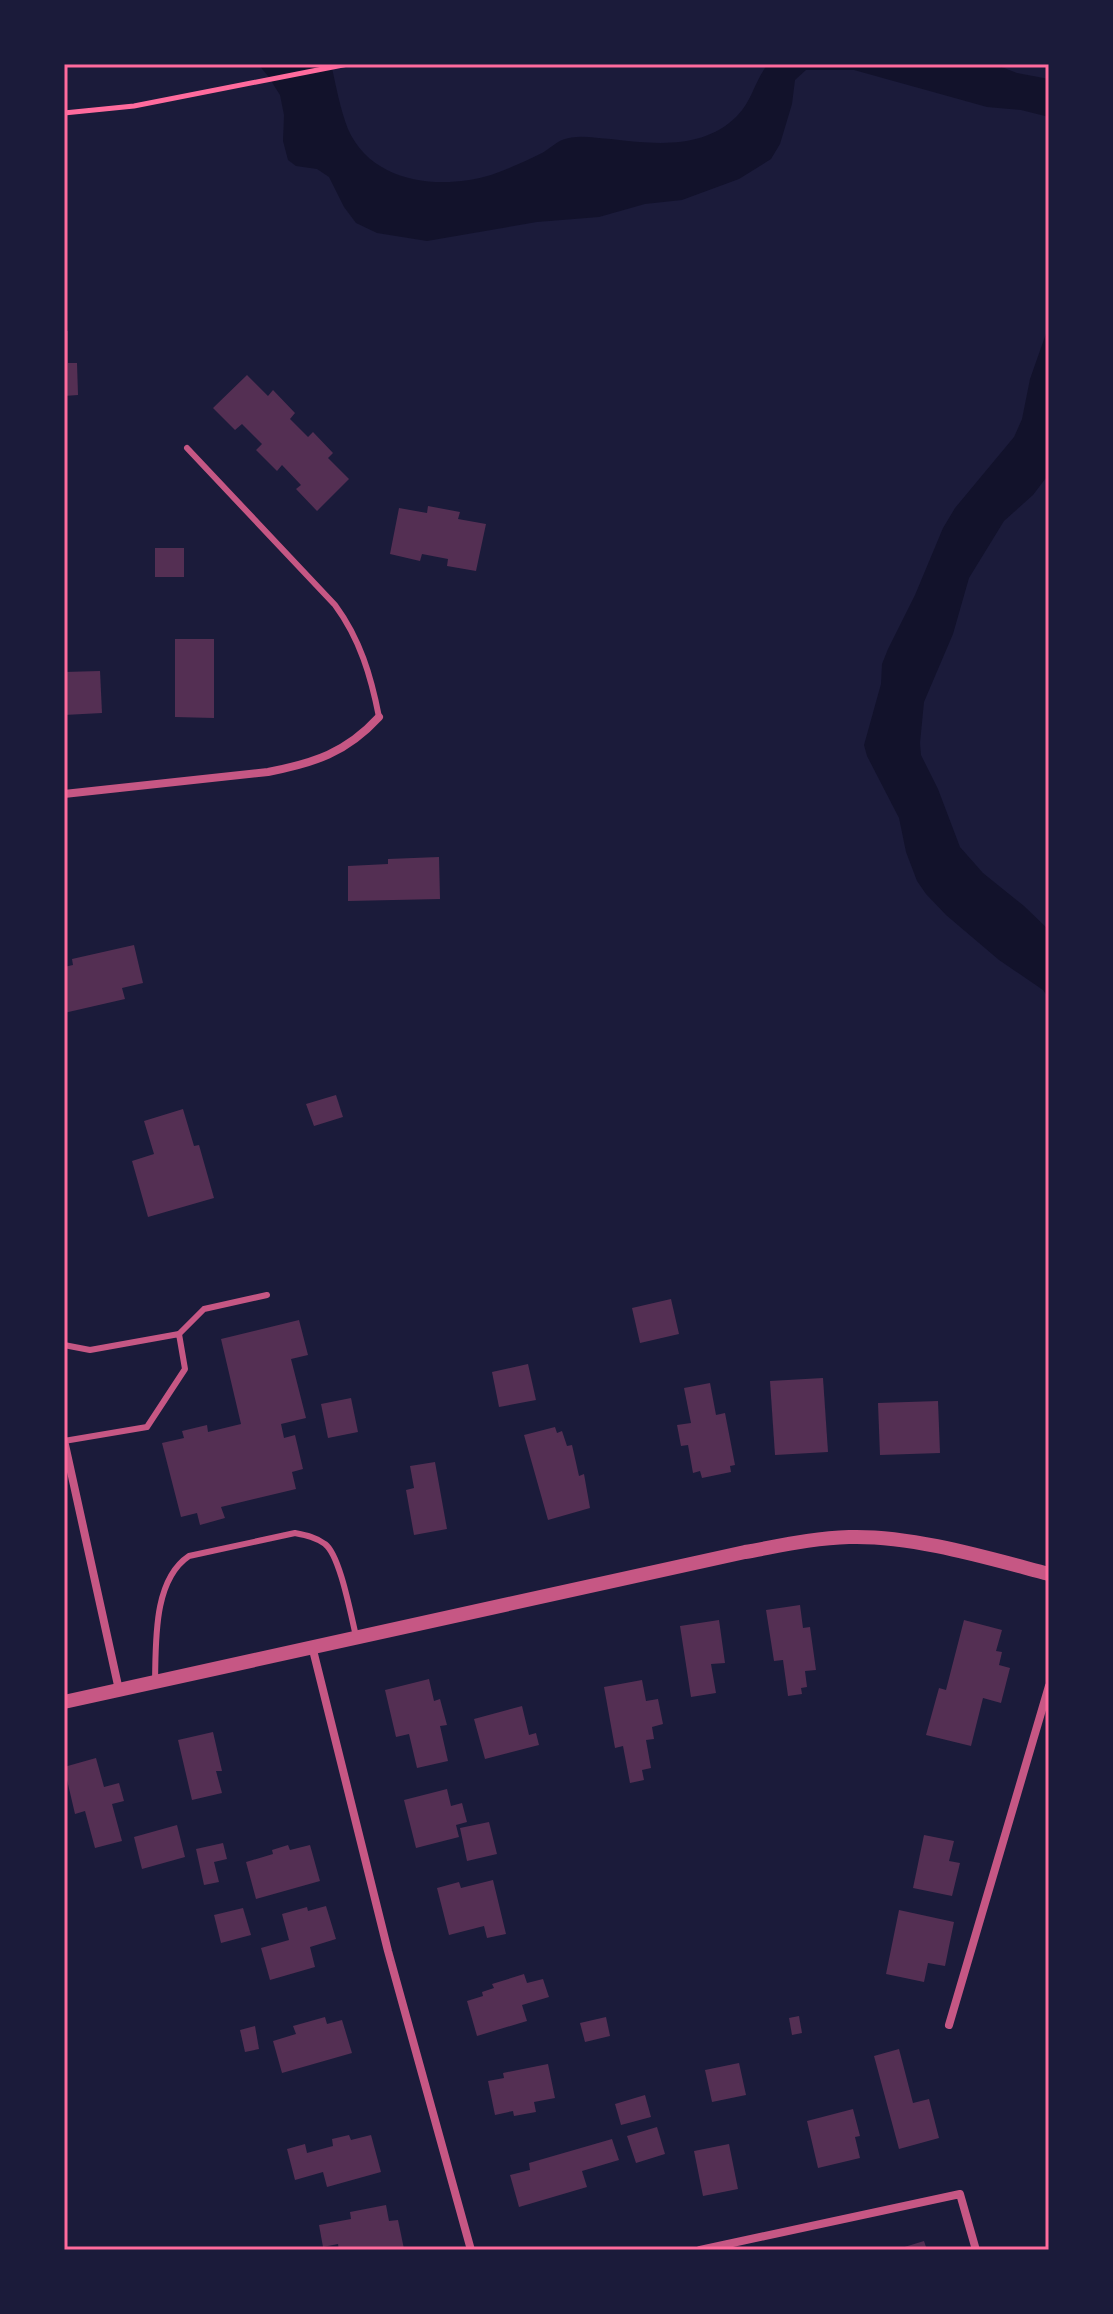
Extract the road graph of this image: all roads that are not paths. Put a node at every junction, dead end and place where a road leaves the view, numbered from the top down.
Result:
1 (187, 448) dead end
2 (379, 717) joint
3 (64, 794) edge
4 (267, 1295) dead end
5 (179, 1334) junction
6 (64, 1345) edge
7 (64, 1440) edge
8 (1049, 1574) edge
9 (356, 1636) junction
10 (312, 1646) junction
11 (155, 1682) junction
12 (1049, 1686) edge
13 (119, 1690) junction
14 (64, 1702) edge
15 (949, 2025) dead end
16 (471, 2250) edge
17 (700, 2250) edge
18 (976, 2250) edge

1 - 2 lane
2 - 3 street
4 - 5 lane
5 - 6 lane
5 - 7 lane
7 - 13 street
8 - 9 street
9 - 10 street
9 - 11 lane
10 - 11 street
10 - 16 street
11 - 13 street
12 - 15 street
13 - 14 street
17 - 18 street

